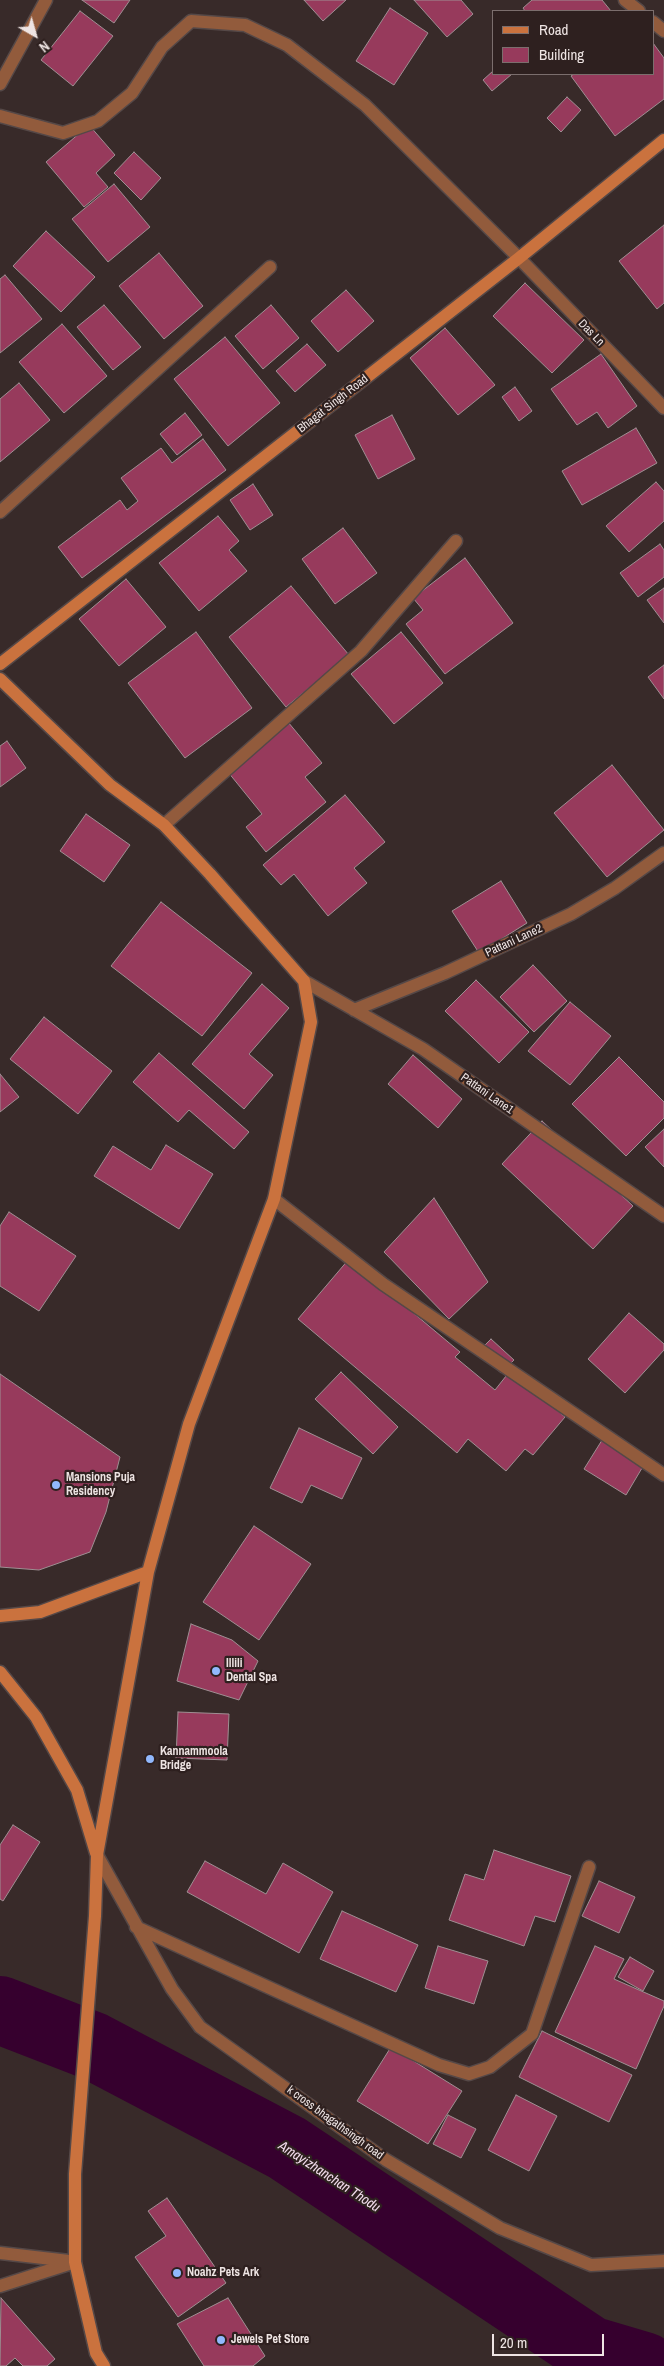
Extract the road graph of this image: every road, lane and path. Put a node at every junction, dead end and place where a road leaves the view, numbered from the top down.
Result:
1 (46, 0) edge
2 (625, 0) edge
3 (638, 10) edge
4 (654, 23) edge
5 (664, 31) edge
6 (0, 84) edge
7 (0, 116) edge
8 (664, 140) edge
9 (519, 258) junction
10 (270, 267) dead end
11 (664, 408) edge
12 (0, 512) edge
13 (456, 541) dead end
14 (0, 664) edge
15 (0, 679) edge
16 (164, 825) junction
17 (664, 853) edge
18 (304, 981) junction
19 (354, 1010) junction
20 (274, 1199) junction
21 (664, 1216) edge
22 (664, 1475) edge
23 (148, 1572) junction
24 (0, 1616) edge
25 (0, 1672) edge
26 (97, 1855) junction
27 (589, 1867) dead end
28 (136, 1927) junction
29 (0, 2253) edge
30 (664, 2261) edge
31 (75, 2262) junction
32 (0, 2286) edge
33 (104, 2366) edge

1 - 6 street
2 - 3 street
4 - 5 street
7 - 9 street, Das Ln
8 - 9 main road, Bhagat Singh Road
9 - 11 street, Das Ln
9 - 14 main road, Bhagat Singh Road
10 - 12 street
13 - 16 street
15 - 16 main road
16 - 18 main road
17 - 19 street, Pattani Lane2
18 - 19 street, Pattani Lane1
18 - 20 main road
19 - 21 street, Pattani Lane1
20 - 22 street
20 - 23 main road
23 - 24 main road
23 - 26 main road
25 - 26 main road
26 - 28 street, k cross bhagathsingh road
26 - 31 main road
27 - 28 street
28 - 30 street, k cross bhagathsingh road
29 - 31 street
31 - 32 street
31 - 33 main road

